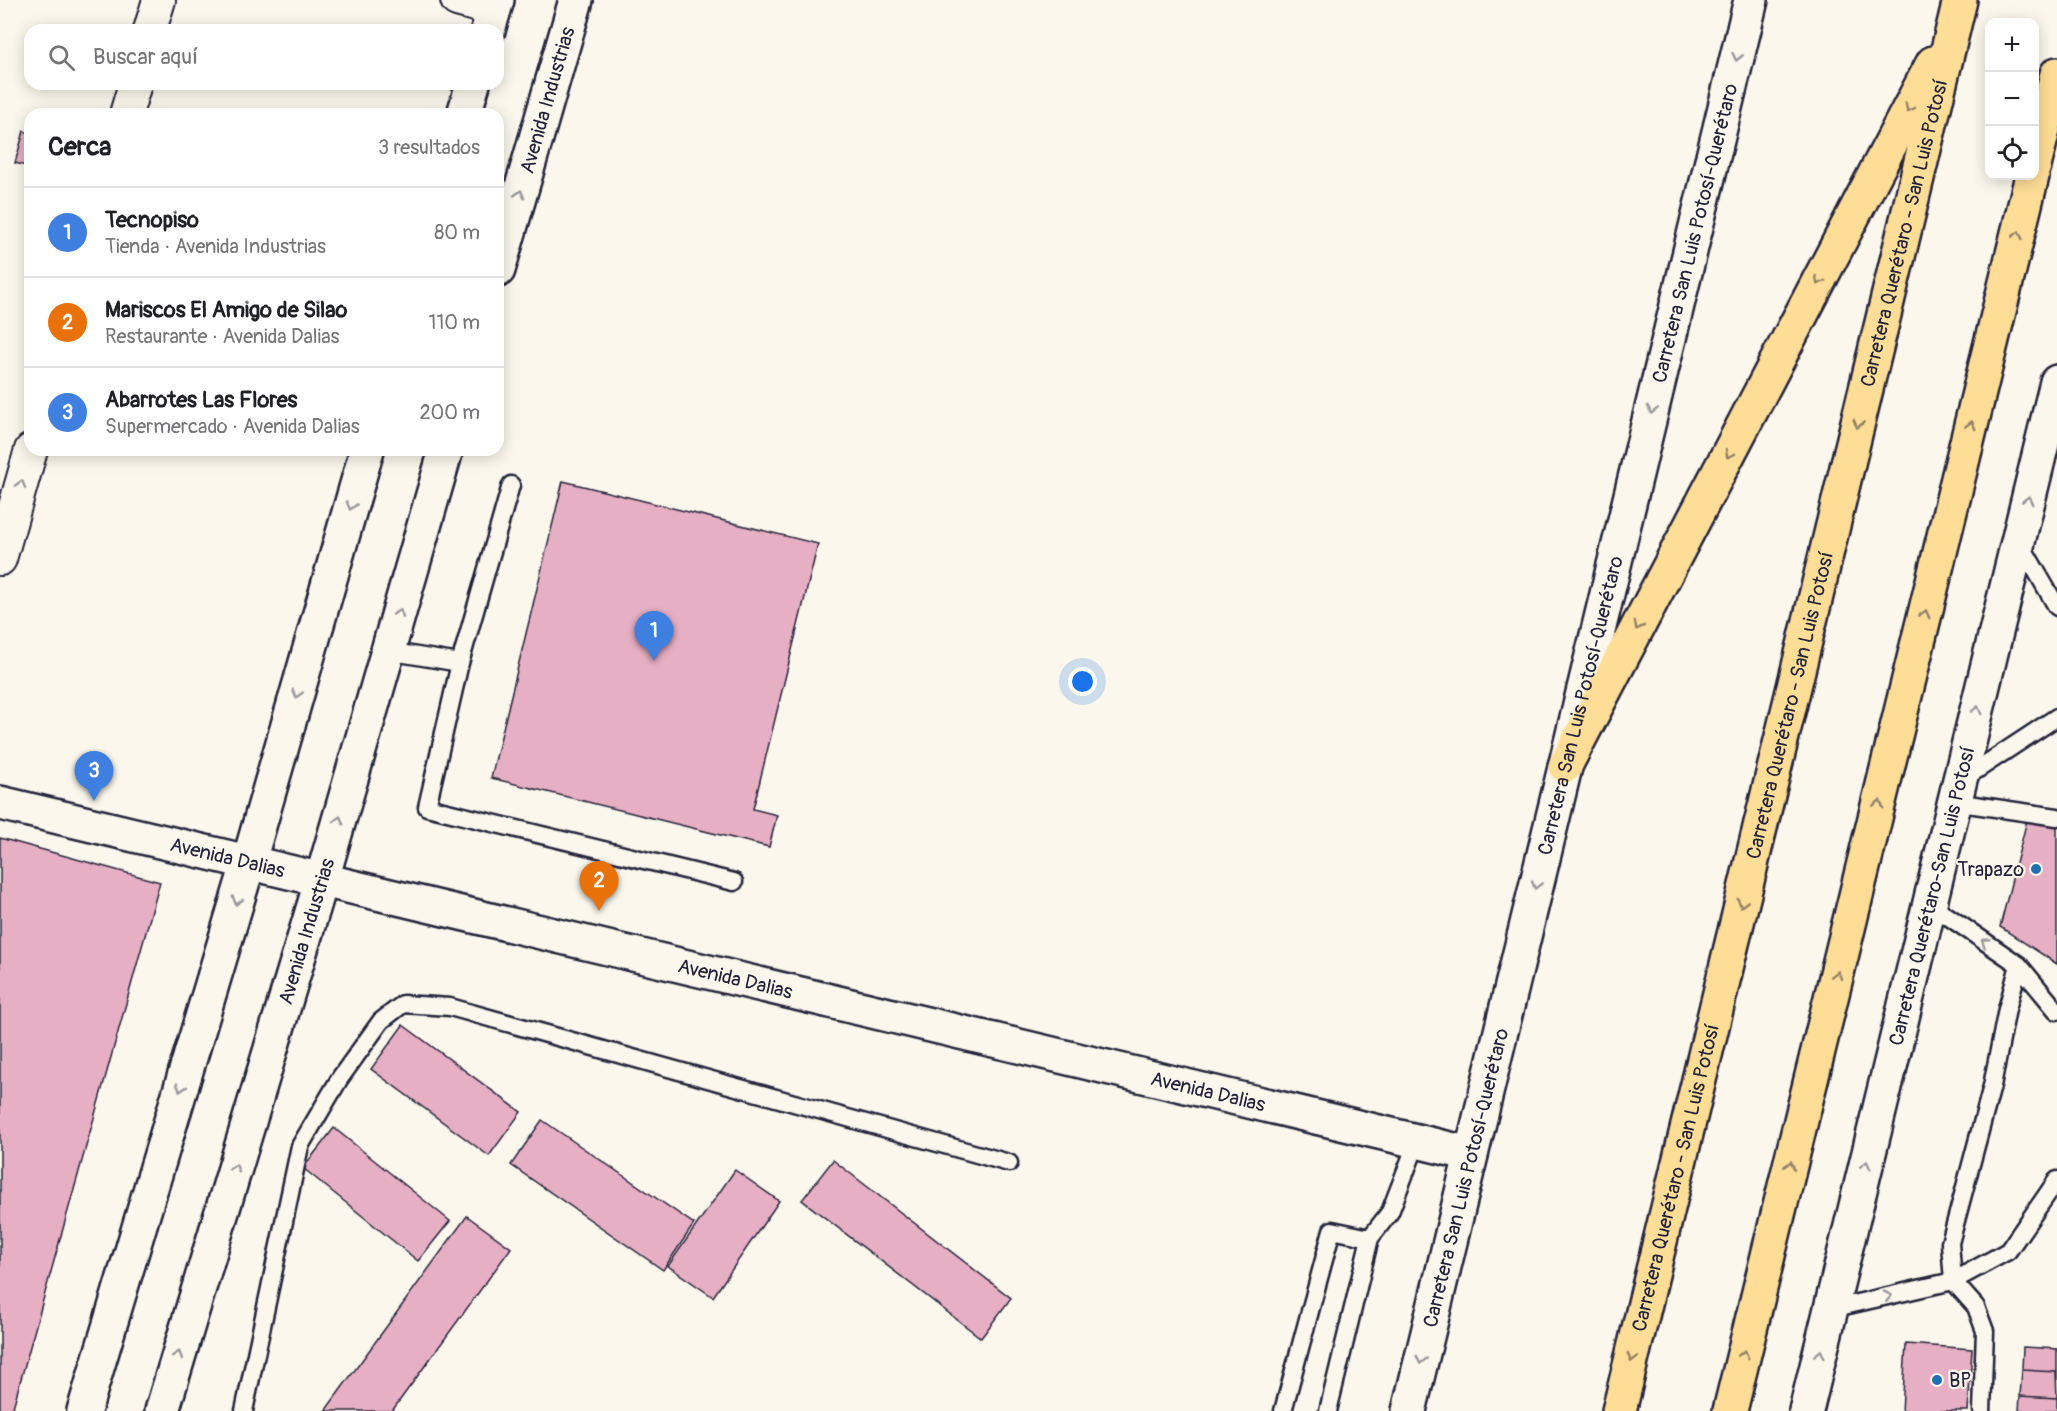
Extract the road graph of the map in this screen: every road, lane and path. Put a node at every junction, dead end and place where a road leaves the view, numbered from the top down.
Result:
1 (159, 0) edge
2 (457, 0) edge
3 (576, 0) edge
4 (1751, 0) edge
5 (1958, 9) edge
6 (493, 13) edge
7 (152, 24) edge
8 (2057, 74) edge
9 (133, 90) edge
10 (470, 90) edge
11 (128, 108) edge
12 (466, 108) edge
13 (2039, 146) edge
14 (2031, 180) edge
15 (504, 249) edge
16 (2057, 381) edge
17 (29, 456) edge
18 (365, 456) edge
19 (444, 456) edge
20 (511, 486) dead end
21 (2018, 541) junction
22 (0, 559) edge
23 (2057, 607) edge
24 (387, 651) junction
25 (460, 663) junction
26 (2057, 717) edge
27 (1565, 766) junction
28 (1957, 792) junction
29 (0, 803) edge
30 (2057, 817) edge
31 (249, 861) junction
32 (322, 879) junction
33 (734, 882) dead end
34 (1930, 904) junction
35 (2019, 965) junction
36 (2057, 1011) edge
37 (1417, 1142) junction
38 (1471, 1154) junction
39 (1009, 1163) dead end
40 (2057, 1180) edge
41 (1370, 1238) junction
42 (1953, 1281) junction
43 (1831, 1309) junction
44 (84, 1411) edge
45 (162, 1411) edge
46 (244, 1411) edge
47 (1283, 1411) edge
48 (1328, 1411) edge
49 (1409, 1411) edge
50 (1619, 1411) edge
51 (1730, 1411) edge
52 (1806, 1411) edge
53 (1982, 1411) edge

1 - 7 street
2 - 6 street
15 -> 3 main road, Avenida Industrias
4 -> 27 main road, Carretera San Luis Potosí-Querétaro
5 -> 27 highway
5 -> 50 highway, Carretera Querétaro - San Luis Potosí
8 - 13 highway
9 - 11 street
10 - 12 main road
51 -> 14 highway
21 -> 16 main road, Carretera Querétaro-San Luis Potosí
22 -> 17 street
18 -> 31 main road
24 -> 19 main road, Avenida Industrias
20 - 25 lane
21 - 23 lane
28 -> 21 main road, Carretera Querétaro-San Luis Potosí
24 - 25 lane
32 -> 24 main road, Avenida Industrias
25 - 33 lane
26 - 28 lane
27 -> 38 main road, Carretera San Luis Potosí-Querétaro
28 - 30 lane
28 - 34 main road, Carretera Querétaro-San Luis Potosí
29 - 31 main road, Avenida Dalias
31 - 32 main road, Avenida Dalias
31 -> 44 main road
32 - 37 main road, Avenida Dalias
45 -> 32 main road, Avenida Industrias
35 -> 34 lane
43 -> 34 main road, Carretera Querétaro-San Luis Potosí
35 - 36 lane
35 - 42 lane
37 - 38 main road, Avenida Dalias
37 - 41 lane
38 -> 49 main road, Carretera San Luis Potosí-Querétaro
39 - 46 lane
40 - 42 lane
41 - 47 lane
41 - 48 lane
43 -> 42 lane
42 - 53 lane
52 -> 43 main road, Carretera Querétaro-San Luis Potosí

